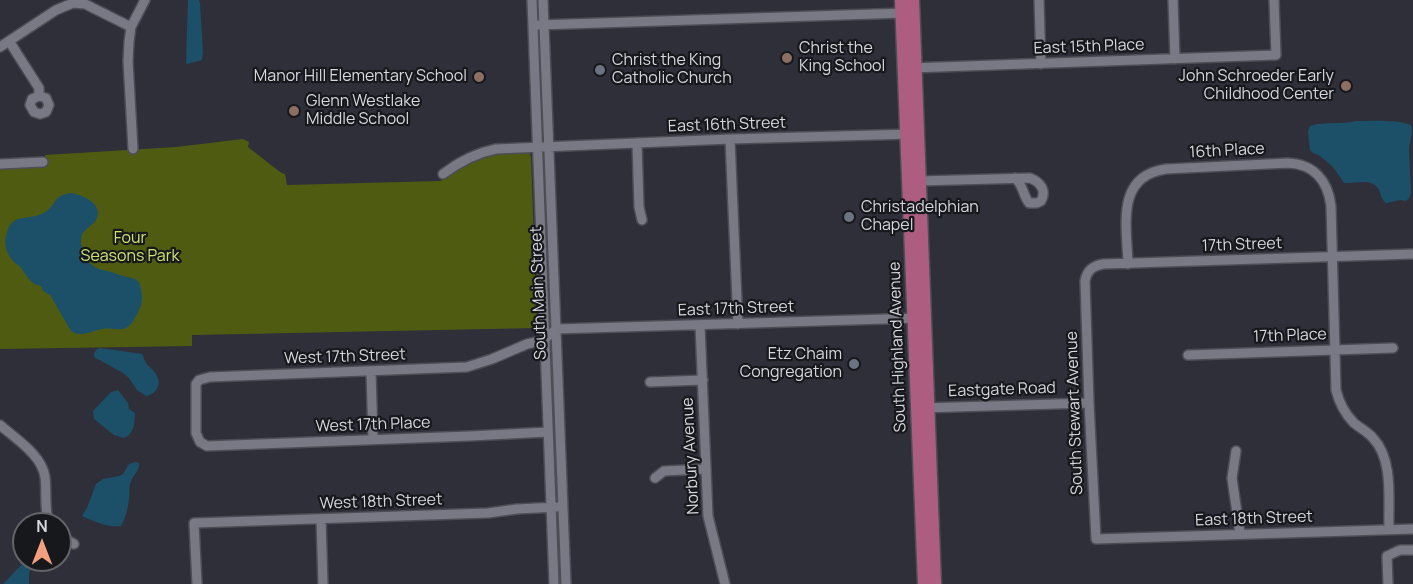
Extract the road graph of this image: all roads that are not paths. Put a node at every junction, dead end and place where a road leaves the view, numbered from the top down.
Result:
1 (146, 0) edge
2 (532, 0) edge
3 (543, 0) edge
4 (1039, 0) edge
5 (1173, 0) edge
6 (1274, 0) edge
7 (907, 6) edge
8 (544, 25) junction
9 (533, 26) junction
10 (131, 27) junction
11 (9, 41) junction
12 (0, 47) edge
13 (1175, 59) junction
14 (1041, 64) junction
15 (910, 68) junction
16 (39, 96) dead end
17 (912, 134) junction
18 (730, 139) junction
19 (637, 143) junction
20 (537, 147) junction
21 (549, 147) junction
22 (133, 149) dead end
23 (43, 162) dead end
24 (0, 164) edge
25 (443, 174) dead end
26 (1015, 178) dead end
27 (914, 182) junction
28 (642, 220) dead end
29 (1413, 254) edge
30 (1332, 256) junction
31 (1128, 264) junction
32 (1085, 285) joint
33 (919, 318) junction
34 (738, 324) junction
35 (700, 325) junction
36 (550, 334) junction
37 (1393, 348) dead end
38 (1334, 350) junction
39 (1188, 355) dead end
40 (371, 371) junction
41 (703, 380) junction
42 (650, 382) dead end
43 (1089, 403) junction
44 (923, 408) junction
45 (0, 425) edge
46 (548, 432) junction
47 (373, 439) junction
48 (200, 442) joint
49 (1236, 451) dead end
50 (706, 469) junction
51 (655, 478) dead end
52 (551, 507) junction
53 (563, 507) junction
54 (47, 512) edge
55 (321, 519) junction
56 (1389, 529) junction
57 (1413, 529) edge
58 (1240, 534) junction
59 (1096, 539) joint
60 (1413, 550) edge
61 (197, 584) edge
62 (323, 584) edge
63 (554, 584) edge
64 (566, 584) edge
65 (725, 584) edge
66 (924, 584) edge
67 (935, 584) edge
68 (1388, 584) edge

1 - 10 street
2 - 9 street, South Main Street
3 - 8 street, South Main Street
4 - 14 street
5 - 13 street
6 - 13 street, East 15th Place
7 - 8 street
7 - 15 main road, South Highland Avenue
8 - 9 street
8 - 21 street, South Main Street
9 - 20 street, South Main Street
10 - 11 street
10 - 22 street
11 - 12 street
11 - 16 street
13 - 14 street, East 15th Place
14 - 15 street, East 15th Place
15 - 17 main road, South Highland Avenue
17 - 18 street, East 16th Street
17 - 27 main road, South Highland Avenue
18 - 19 street, East 16th Street
18 - 34 street
19 - 21 street, East 16th Street
19 - 28 street
20 - 21 street, East 16th Street
20 - 25 street, East 16th Street
20 - 36 street, South Main Street
21 - 36 street, South Main Street
23 - 24 street
26 - 27 street
27 - 33 main road, South Highland Avenue
29 - 30 street, 17th Street
30 - 31 street, 17th Street
30 - 31 street, 16th Place
30 - 38 street, 16th Place
31 - 32 street, 17th Street
32 - 43 street, South Stewart Avenue
33 - 34 street, East 17th Street
33 - 44 main road, South Highland Avenue
34 - 35 street, East 17th Street
35 - 36 street, East 17th Street
35 - 41 street, Norbury Avenue
36 - 40 street, West 17th Street
36 - 46 street, South Main Street
36 - 53 street, South Main Street
37 - 38 street, 17th Place
38 - 39 street, 17th Place
38 - 56 street, 16th Place
40 - 47 street
40 - 48 street, West 17th Street
41 - 42 street
41 - 50 street, Norbury Avenue
43 - 44 street, Eastgate Road
43 - 59 street, South Stewart Avenue
44 - 66 main road, South Highland Avenue
44 - 67 main road, South Highland Avenue
45 - 54 street
46 - 47 street, West 17th Place
46 - 52 street, South Main Street
47 - 48 street, West 17th Place
49 - 58 street
50 - 51 street
50 - 65 street, Norbury Avenue
52 - 53 street, West 18th Street
52 - 55 street, West 18th Street
52 - 63 street, South Main Street
53 - 64 street, South Main Street
55 - 61 street, West 18th Street
55 - 62 street
56 - 57 street, East 18th Street
56 - 58 street, East 18th Street
58 - 59 street, East 18th Street
60 - 68 street

